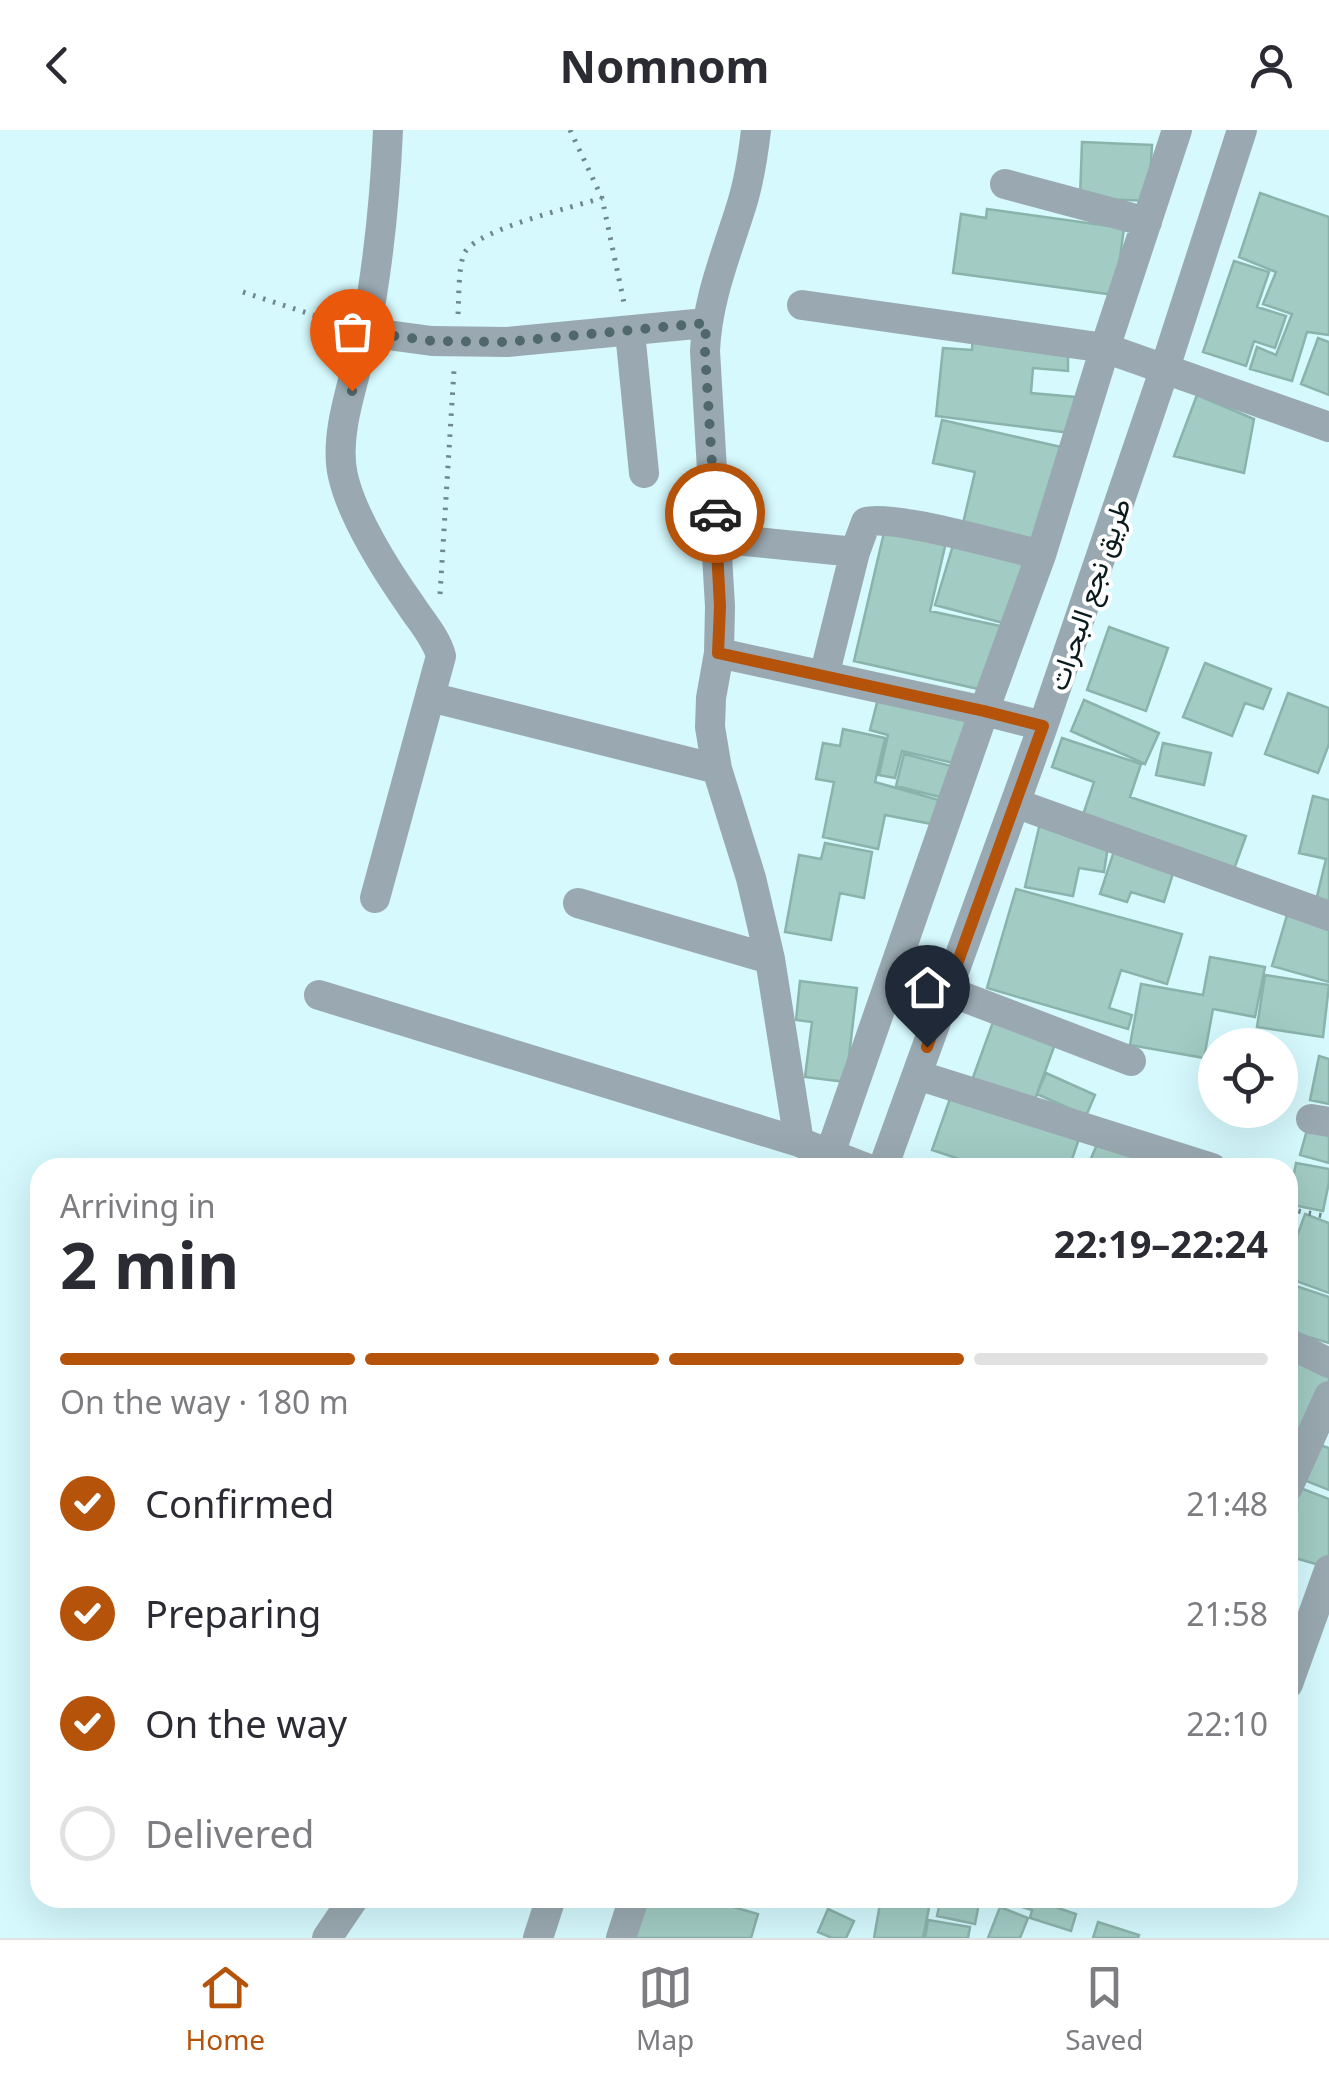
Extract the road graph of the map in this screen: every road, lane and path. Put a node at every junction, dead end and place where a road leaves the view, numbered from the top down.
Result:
1 (388, 130) edge
2 (570, 130) edge
3 (756, 130) edge
4 (1177, 130) edge
5 (1242, 130) edge
6 (1005, 184) dead end
7 (602, 198) junction
8 (1147, 222) junction
9 (243, 292) dead end
10 (802, 305) dead end
11 (706, 323) junction
12 (365, 332) junction
13 (630, 332) junction
14 (456, 342) junction
15 (1105, 348) junction
16 (1166, 368) junction
17 (1329, 427) edge
18 (644, 473) dead end
19 (716, 538) junction
20 (855, 552) junction
21 (1041, 556) junction
22 (436, 643) junction
23 (718, 653) junction
24 (824, 676) junction
25 (430, 698) junction
26 (984, 711) junction
27 (1043, 726) junction
28 (717, 770) junction
29 (1016, 804) junction
30 (376, 898) dead end
31 (578, 903) dead end
32 (1329, 916) edge
33 (770, 959) junction
34 (948, 991) junction
35 (320, 995) dead end
36 (1130, 1061) dead end
37 (917, 1076) junction
38 (799, 1142) junction
39 (823, 1158) edge
40 (829, 1158) edge
41 (887, 1158) edge
42 (1180, 1158) edge
43 (1298, 1211) edge
44 (1329, 1217) edge
45 (1298, 1348) edge
46 (1329, 1363) edge
47 (1329, 1396) edge
48 (1298, 1465) edge
49 (1329, 1570) edge
50 (1298, 1656) edge
51 (347, 1908) edge
52 (548, 1908) edge
53 (631, 1908) edge
54 (326, 1938) edge
55 (538, 1938) edge
56 (621, 1938) edge

1 - 12 street
2 - 7 path
3 - 11 street
4 - 8 street, طريق نجع البحرات
5 - 16 street, طريق نجع البحرات
6 - 8 street
7 - 13 path
7 - 14 path
8 - 15 street, طريق نجع البحرات
9 - 12 path
10 - 15 street
11 - 13 street
11 - 19 street
12 - 14 street
12 - 22 street
13 - 14 street
13 - 18 street
14 - 22 path
15 - 16 street
15 - 21 street, طريق نجع البحرات
16 - 17 street
16 - 27 street, طريق نجع البحرات
19 - 20 street
19 - 23 street
20 - 21 street
20 - 24 street
21 - 26 street, طريق نجع البحرات
22 - 25 street
23 - 24 street
23 - 28 street
24 - 26 street
25 - 28 street
25 - 30 street
26 - 27 street
26 - 40 street, طريق نجع البحرات
27 - 29 street, طريق نجع البحرات
28 - 33 street
29 - 32 street
29 - 34 street, طريق نجع البحرات
31 - 33 street
33 - 38 street
34 - 36 street
34 - 37 street, طريق نجع البحرات
35 - 38 street
37 - 41 street, طريق نجع البحرات
37 - 42 street
38 - 39 street
43 - 44 path
45 - 46 street
47 - 48 street
49 - 50 street
51 - 54 street
52 - 55 street
53 - 56 street

